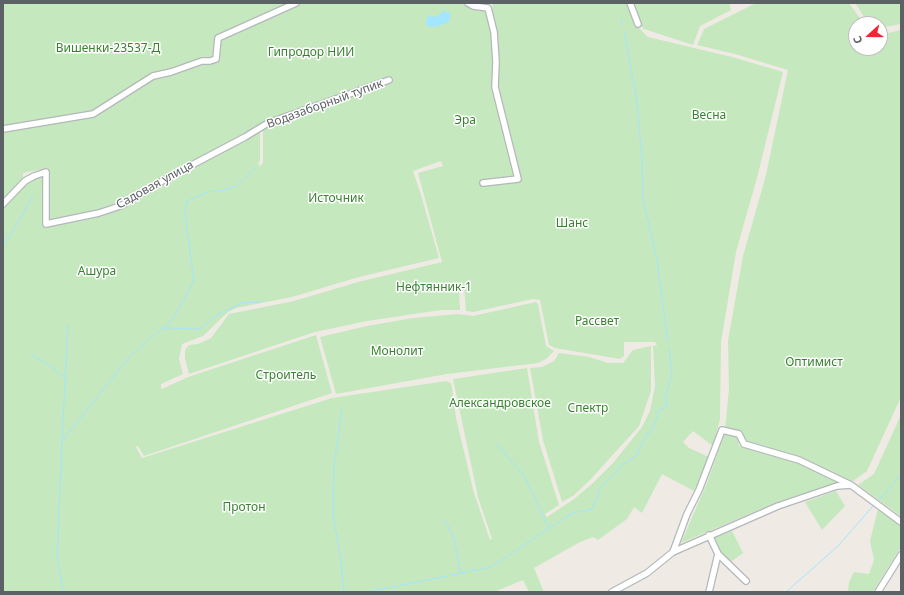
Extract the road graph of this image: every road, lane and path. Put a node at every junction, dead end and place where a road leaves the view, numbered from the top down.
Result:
1 (296, 3) edge
2 (468, 3) edge
3 (630, 3) edge
4 (638, 24) dead end
5 (390, 80) dead end
6 (261, 127) joint
7 (3, 129) edge
8 (484, 183) dead end
9 (3, 204) edge
10 (851, 485) junction
11 (901, 522) edge
12 (709, 535) junction
13 (673, 552) junction
14 (718, 554) junction
15 (901, 555) edge
16 (746, 581) dead end
17 (612, 592) edge
18 (709, 592) edge
19 (878, 592) edge

1 - 7 street
2 - 8 street
3 - 4 street
5 - 6 street, Водазаборный тупик
6 - 9 street, Садовая улица
10 - 11 street
10 - 12 street
10 - 13 street
12 - 13 street
12 - 14 street
13 - 17 street
14 - 16 street
14 - 18 street
15 - 19 street

